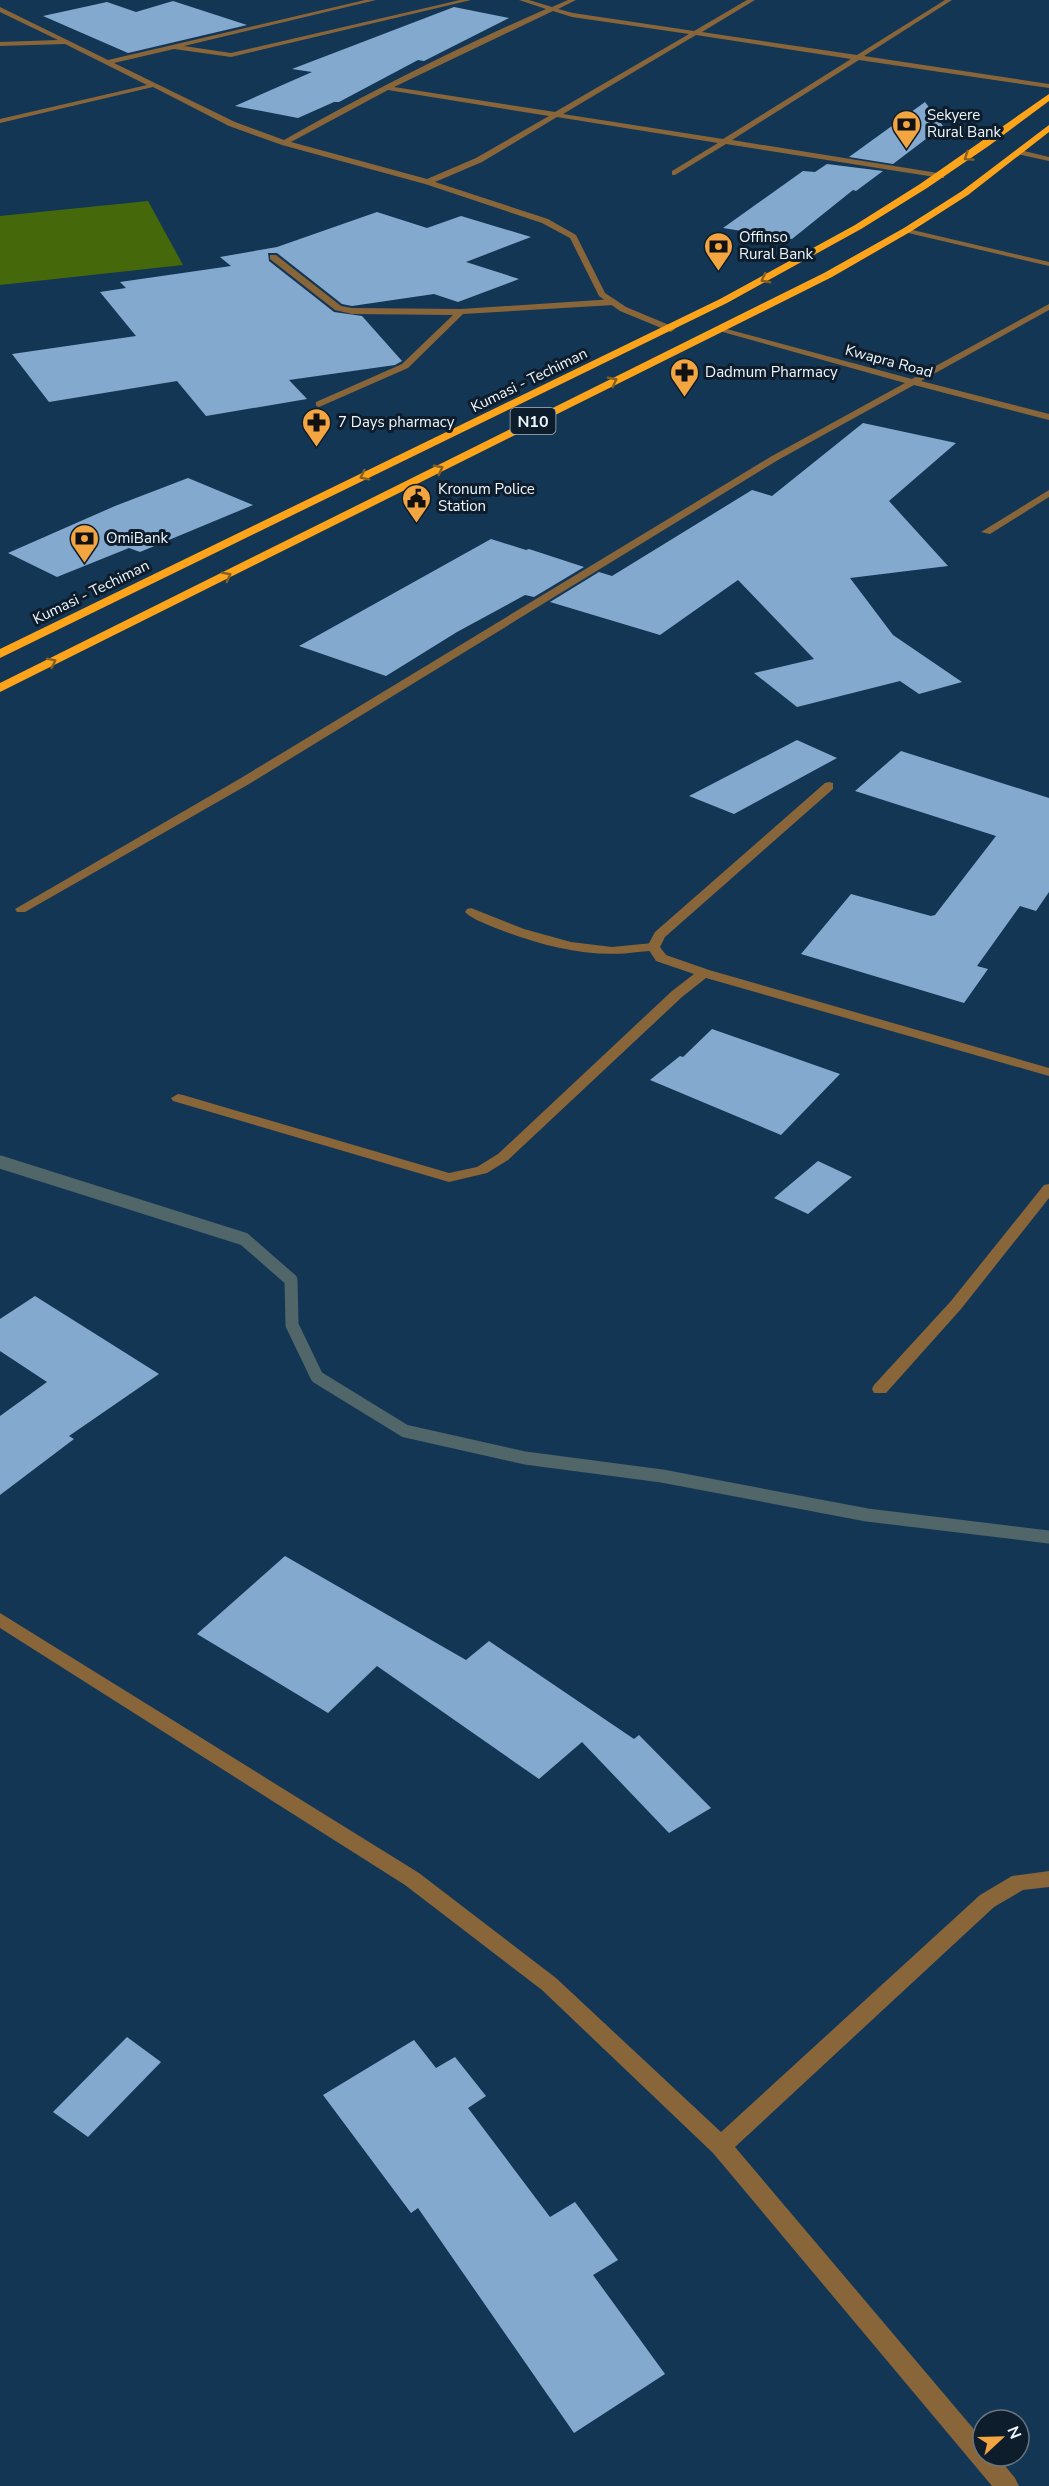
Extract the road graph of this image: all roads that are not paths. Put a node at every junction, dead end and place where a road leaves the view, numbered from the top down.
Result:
1 (373, 0) edge
2 (468, 0) edge
3 (522, 0) edge
4 (573, 0) edge
5 (752, 0) edge
6 (948, 0) edge
7 (0, 9) edge
8 (554, 10) junction
9 (698, 33) junction
10 (68, 42) junction
11 (0, 44) edge
12 (175, 47) junction
13 (858, 56) junction
14 (108, 62) junction
15 (154, 85) junction
16 (1049, 86) edge
17 (388, 88) junction
18 (1049, 98) edge
19 (558, 114) junction
20 (0, 121) edge
21 (1049, 128) edge
22 (726, 140) junction
23 (285, 143) junction
24 (1020, 152) junction
25 (1049, 159) edge
26 (675, 173) dead end
27 (941, 176) junction
28 (428, 182) junction
29 (907, 230) junction
30 (273, 257) dead end
31 (1049, 264) edge
32 (614, 302) junction
33 (1049, 307) edge
34 (461, 312) junction
35 (671, 329) junction
36 (722, 329) junction
37 (912, 382) junction
38 (319, 404) dead end
39 (1049, 417) edge
40 (1049, 493) edge
41 (986, 532) dead end
42 (0, 654) edge
43 (0, 688) edge
44 (829, 786) dead end
45 (21, 909) dead end
46 (471, 912) dead end
47 (652, 946) junction
48 (704, 973) junction
49 (1049, 1072) edge
50 (178, 1098) dead end
51 (1049, 1188) edge
52 (880, 1389) dead end
53 (0, 1619) edge
54 (1049, 1879) edge
55 (721, 2146) junction
56 (1008, 2486) edge

1 - 12 street
2 - 12 street
3 - 8 street
4 - 8 street
5 - 9 street
6 - 13 street
7 - 10 street
8 - 9 street
8 - 17 street
9 - 13 street
9 - 19 street
10 - 11 street
10 - 14 street
12 - 14 street
13 - 16 street
13 - 22 street
14 - 15 street
15 - 20 street
15 - 23 street
17 - 19 street
17 - 23 street
18 -> 27 highway, Kumasi - Techiman / N10
19 - 22 street
19 - 28 street
21 - 24 highway, N10
22 - 26 street
22 - 27 street
23 - 28 street
24 - 25 street
24 - 29 highway, N10
27 -> 35 highway, Kumasi - Techiman / N10
28 - 32 street
29 - 31 street
29 - 36 highway, N10
30 - 34 street
32 - 34 street
32 - 35 street
33 - 37 street
34 - 38 street
35 -> 42 highway, Kumasi - Techiman / N10
36 - 37 street, Kwapra Road
43 -> 36 highway, N10
37 - 39 street, Kwapra Road
37 - 45 street
40 - 41 street
44 - 47 street
46 - 47 street
47 - 48 street
48 - 49 street
48 - 50 street
51 - 52 street
53 - 55 street
54 - 55 street
55 - 56 street

